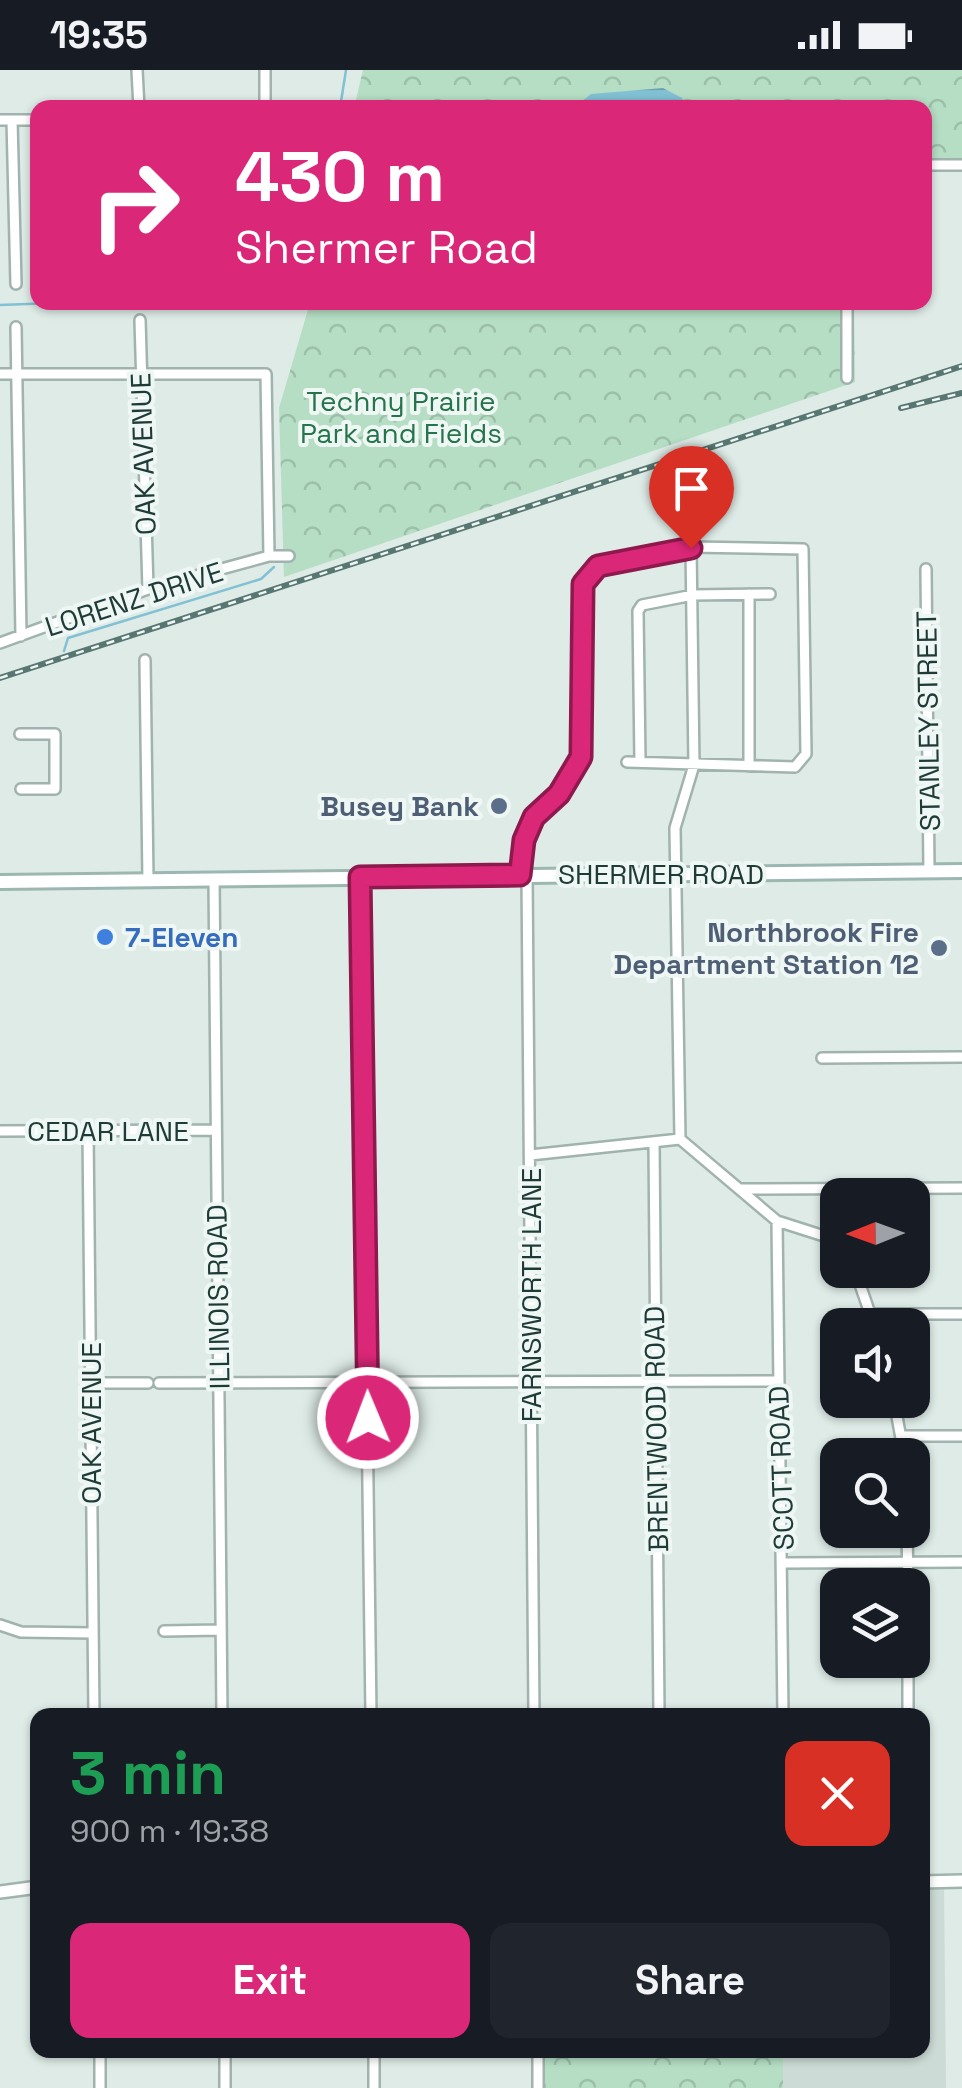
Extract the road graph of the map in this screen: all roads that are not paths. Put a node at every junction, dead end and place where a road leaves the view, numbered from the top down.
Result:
1 (137, 70) edge
2 (265, 70) edge
3 (138, 100) edge
4 (265, 100) edge
5 (0, 120) edge
6 (12, 120) junction
7 (30, 120) edge
8 (932, 164) edge
9 (962, 165) edge
10 (16, 284) dead end
11 (847, 310) edge
12 (140, 320) dead end
13 (16, 327) dead end
14 (0, 374) edge
15 (16, 374) junction
16 (139, 374) junction
17 (847, 378) dead end
18 (691, 548) junction
19 (269, 556) junction
20 (288, 556) dead end
21 (926, 570) dead end
22 (148, 589) junction
23 (749, 594) junction
24 (770, 594) dead end
25 (693, 596) junction
26 (20, 636) junction
27 (0, 644) edge
28 (144, 660) dead end
29 (20, 734) dead end
30 (627, 762) dead end
31 (640, 762) junction
32 (694, 765) junction
33 (749, 766) junction
34 (21, 789) dead end
35 (929, 872) junction
36 (962, 872) edge
37 (524, 875) junction
38 (678, 876) junction
39 (360, 877) junction
40 (214, 879) junction
41 (148, 880) junction
42 (0, 882) edge
43 (962, 1057) edge
44 (822, 1058) dead end
45 (216, 1130) junction
46 (0, 1131) edge
47 (88, 1131) junction
48 (680, 1138) junction
49 (654, 1142) junction
50 (530, 1156) junction
51 (962, 1188) edge
52 (740, 1189) junction
53 (777, 1220) junction
54 (820, 1235) edge
55 (962, 1314) edge
56 (930, 1316) edge
57 (655, 1380) junction
58 (368, 1381) junction
59 (531, 1381) junction
60 (778, 1381) junction
61 (219, 1382) junction
62 (91, 1383) junction
63 (898, 1418) edge
64 (903, 1436) joint
65 (962, 1436) edge
66 (908, 1548) edge
67 (908, 1562) junction
68 (962, 1562) edge
69 (784, 1563) junction
70 (908, 1568) edge
71 (0, 1626) edge
72 (164, 1630) dead end
73 (220, 1630) junction
74 (92, 1633) junction
75 (908, 1678) edge
76 (94, 1708) edge
77 (222, 1708) edge
78 (371, 1708) edge
79 (534, 1708) edge
80 (659, 1708) edge
81 (783, 1708) edge
82 (908, 1708) edge
83 (962, 1880) edge
84 (930, 1882) edge
85 (30, 1888) edge
86 (0, 1892) edge
87 (100, 2058) edge
88 (225, 2058) edge
89 (374, 2058) edge
90 (538, 2058) edge
91 (100, 2088) edge
92 (225, 2088) edge
93 (374, 2088) edge
94 (538, 2088) edge

1 - 3 street
2 - 4 street
5 - 6 street
6 - 7 street
6 - 10 street
8 - 9 street
11 - 17 street
12 - 16 street, OAK AVENUE
13 - 15 street
14 - 15 street
15 - 16 street
15 - 26 street
16 - 19 street
16 - 22 street, OAK AVENUE
18 - 25 street
18 - 33 street
18 - 37 street, FARNSWORTH LANE
19 - 20 street, LORENZ DRIVE
19 - 22 street, LORENZ DRIVE
21 - 35 street, STANLEY STREET
22 - 26 street, LORENZ DRIVE
23 - 24 street
23 - 25 street
23 - 33 street
25 - 31 street
25 - 32 street
26 - 27 street, LORENZ DRIVE
28 - 41 street
29 - 34 street
30 - 31 street
31 - 32 street
32 - 33 street
32 - 38 street
35 - 36 main road, SHERMER ROAD
35 - 38 main road, SHERMER ROAD
37 - 38 main road, SHERMER ROAD
37 - 39 main road, SHERMER ROAD
37 - 50 street, FARNSWORTH LANE
38 - 48 street
39 - 40 main road, SHERMER ROAD
39 - 58 street
40 - 41 main road, SHERMER ROAD
40 - 45 street, ILLINOIS ROAD
41 - 42 main road, SHERMER ROAD
43 - 44 street
45 - 47 street, CEDAR LANE
45 - 61 street, ILLINOIS ROAD
46 - 47 street, CEDAR LANE
47 - 62 street, OAK AVENUE
48 - 49 street
48 - 52 street
49 - 50 street
49 - 57 street, BRENTWOOD ROAD
50 - 59 street, FARNSWORTH LANE
51 - 52 street
52 - 53 street
53 - 54 street
53 - 60 street, SCOTT ROAD
55 - 56 street
57 - 59 street
57 - 60 street
57 - 80 street, BRENTWOOD ROAD
58 - 59 street
58 - 61 street
58 - 78 street
59 - 79 street, FARNSWORTH LANE
60 - 69 street, SCOTT ROAD
61 - 62 street
61 - 73 street, ILLINOIS ROAD
62 - 74 street, OAK AVENUE
63 - 64 street
64 - 65 street
66 - 67 street
67 - 68 street
67 - 69 street
67 - 70 street
69 - 81 street, SCOTT ROAD
71 - 74 street
72 - 73 street
73 - 77 street, ILLINOIS ROAD
74 - 76 street, OAK AVENUE
75 - 82 street
83 - 84 street
85 - 86 street
87 - 91 street
88 - 92 street
89 - 93 street
90 - 94 street

